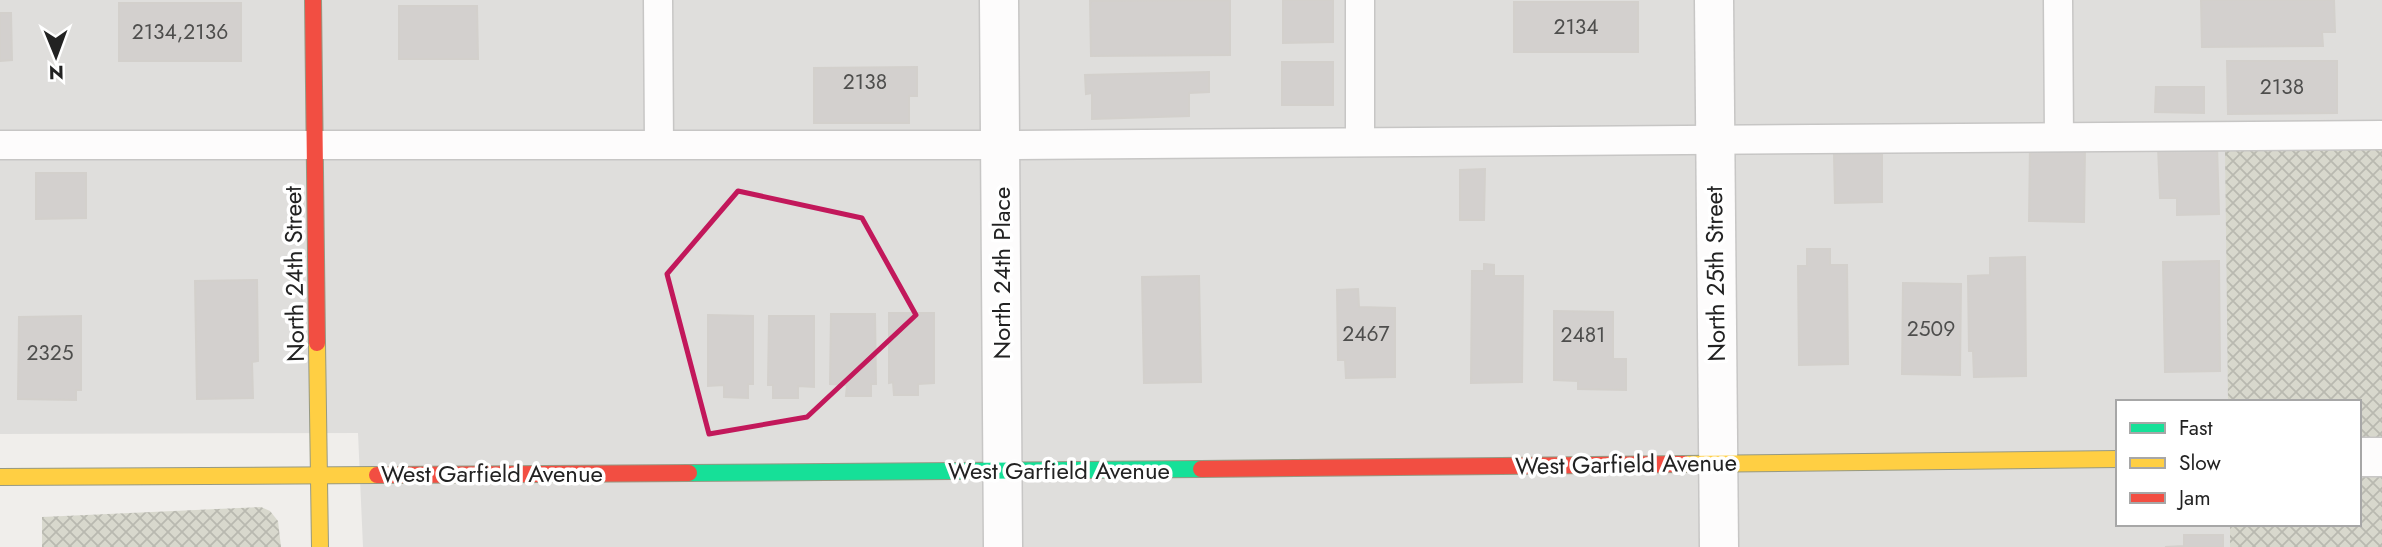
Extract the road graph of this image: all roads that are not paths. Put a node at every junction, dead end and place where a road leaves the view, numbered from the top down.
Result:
1 (313, 0) edge
2 (658, 0) edge
3 (999, 0) edge
4 (1360, 0) edge
5 (1714, 0) edge
6 (2058, 0) edge
7 (2382, 135) edge
8 (2059, 137) junction
9 (1714, 139) junction
10 (1360, 142) junction
11 (315, 143) junction
12 (659, 144) junction
13 (0, 145) edge
14 (1000, 145) junction
15 (2361, 457) edge
16 (2382, 457) edge
17 (2116, 459) edge
18 (1718, 463) junction
19 (1002, 471) junction
20 (319, 474) junction
21 (0, 477) edge
22 (320, 547) edge
23 (1003, 547) edge
24 (1719, 547) edge

1 - 11 street, North 24th Street
2 - 12 lane
3 - 14 street, North 24th Place
4 - 10 lane
5 - 9 street, North 25th Street
6 - 8 lane
7 - 8 lane
8 - 9 lane
9 - 10 lane
9 - 18 street, North 25th Street
10 - 14 lane
11 - 12 lane
11 - 13 lane
11 - 20 street, North 24th Street
12 - 14 lane
14 - 19 street, North 24th Place
15 - 16 street
17 - 18 street, West Garfield Avenue
18 - 19 street, West Garfield Avenue
18 - 24 street, North 25th Street
19 - 20 street, West Garfield Avenue
19 - 23 street, North 24th Place
20 - 21 street, West Garfield Avenue
20 - 22 street, North 24th Street

